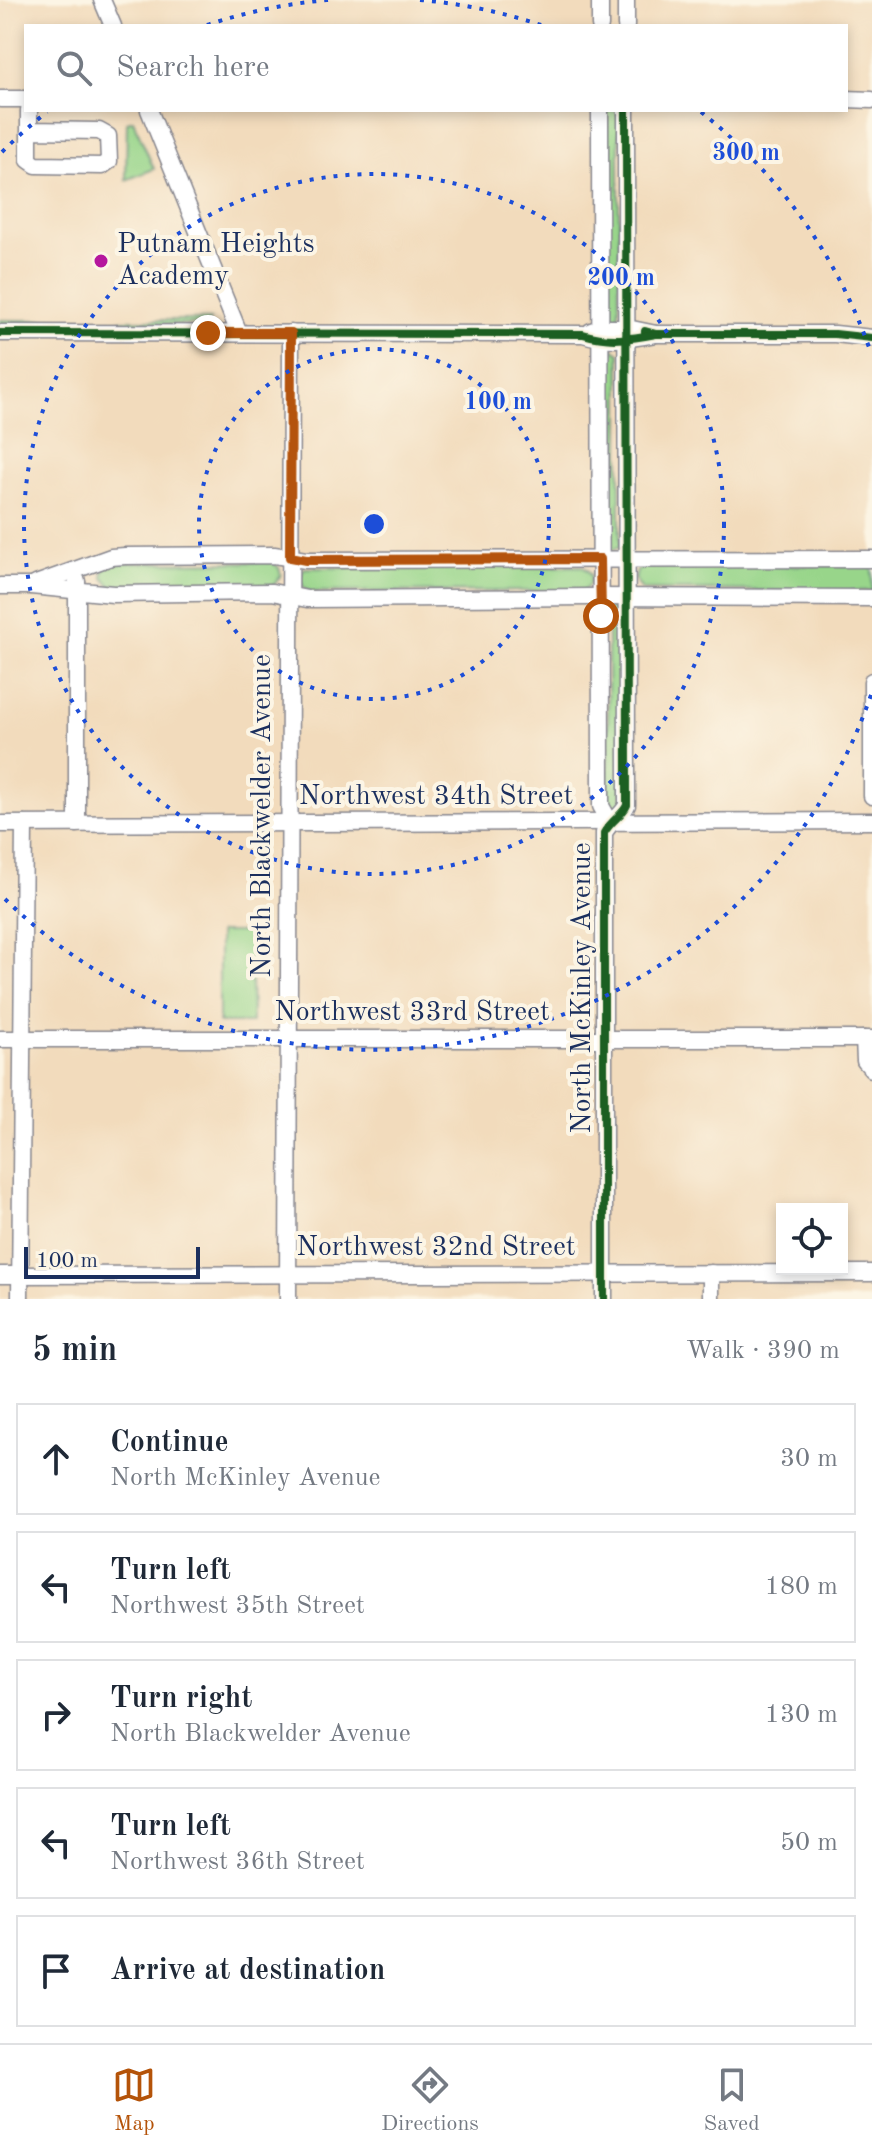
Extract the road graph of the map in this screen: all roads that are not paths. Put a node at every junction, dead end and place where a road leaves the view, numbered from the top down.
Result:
1 (102, 0) edge
2 (600, 0) edge
3 (626, 0) edge
4 (112, 24) edge
5 (600, 24) edge
6 (626, 24) edge
7 (0, 99) edge
8 (24, 99) edge
9 (848, 99) edge
10 (872, 100) edge
11 (29, 112) edge
12 (150, 112) edge
13 (600, 112) edge
14 (626, 112) edge
15 (29, 130) junction
16 (872, 327) edge
17 (0, 333) edge
18 (239, 333) junction
19 (291, 333) junction
20 (600, 334) junction
21 (627, 334) junction
22 (835, 334) junction
23 (872, 338) edge
24 (290, 557) junction
25 (600, 559) junction
26 (628, 559) junction
27 (872, 559) edge
28 (77, 570) junction
29 (0, 586) edge
30 (31, 586) junction
31 (77, 590) junction
32 (290, 595) junction
33 (601, 597) junction
34 (627, 597) junction
35 (872, 598) edge
36 (872, 681) edge
37 (872, 796) edge
38 (872, 821) edge
39 (610, 822) junction
40 (289, 823) junction
41 (0, 824) edge
42 (24, 824) junction
43 (77, 824) junction
44 (0, 1039) edge
45 (22, 1039) junction
46 (289, 1039) junction
47 (604, 1039) junction
48 (868, 1039) edge
49 (872, 1069) edge
50 (604, 1273) junction
51 (711, 1273) junction
52 (872, 1273) edge
53 (288, 1274) junction
54 (0, 1275) edge
55 (20, 1275) junction
56 (20, 1299) edge
57 (288, 1299) edge
58 (604, 1299) edge
59 (711, 1299) edge

1 - 4 street
2 - 5 street
3 - 6 street
7 - 8 street
9 - 10 street
11 - 15 street
12 - 18 street
13 - 20 street, North McKinley Avenue
14 - 21 street, North McKinley Avenue
15 - 15 street
16 - 22 street
17 - 18 street
18 - 19 street
19 - 20 street
19 - 24 street, North Blackwelder Avenue
20 - 21 street
20 - 25 street, North McKinley Avenue
21 - 22 street
21 - 26 street, North McKinley Avenue
22 - 23 street
24 - 25 street
24 - 28 street
24 - 32 street, North Blackwelder Avenue
25 - 26 street
25 - 33 street, North McKinley Avenue
26 - 27 street
26 - 34 street, North McKinley Avenue
28 - 30 street
28 - 31 street
29 - 30 street
30 - 31 street
31 - 32 street
31 - 43 street
32 - 33 street
32 - 40 street, North Blackwelder Avenue
33 - 34 street
33 - 39 street, North McKinley Avenue
34 - 35 street
34 - 39 street, North McKinley Avenue
36 - 37 street
38 - 39 street, Northwest 34th Street
39 - 40 street, Northwest 34th Street
39 - 47 street, North McKinley Avenue
40 - 43 street, Northwest 34th Street
40 - 46 street, North Blackwelder Avenue
41 - 42 street, Northwest 34th Street
42 - 43 street, Northwest 34th Street
42 - 45 street
44 - 45 street, Northwest 33rd Street
45 - 46 street, Northwest 33rd Street
45 - 55 street
46 - 47 street, Northwest 33rd Street
46 - 53 street, North Blackwelder Avenue
47 - 48 street, Northwest 33rd Street
47 - 50 street, North McKinley Avenue
48 - 49 street
50 - 51 street, Northwest 32nd Street
50 - 53 street, Northwest 32nd Street
50 - 58 street, North McKinley Avenue
51 - 52 street, Northwest 32nd Street
51 - 59 street
53 - 55 street, Northwest 32nd Street
53 - 57 street, North Blackwelder Avenue
54 - 55 street, Northwest 32nd Street
55 - 56 street

